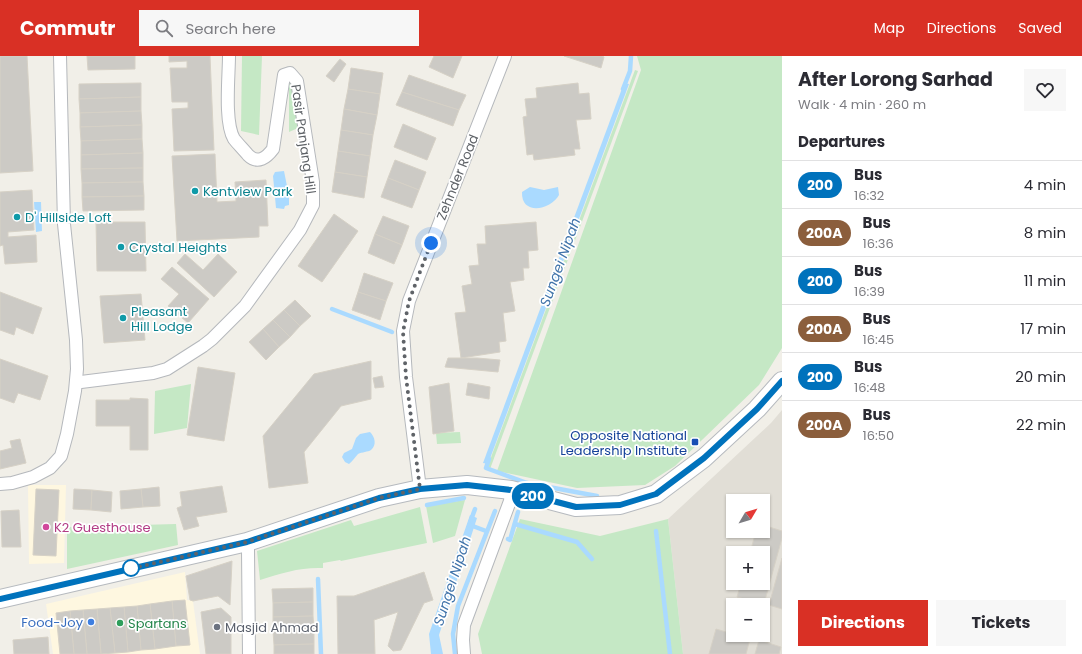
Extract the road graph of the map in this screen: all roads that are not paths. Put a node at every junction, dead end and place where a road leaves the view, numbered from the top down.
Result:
1 (60, 56) edge
2 (229, 56) edge
3 (505, 56) edge
4 (782, 381) edge
5 (76, 382) junction
6 (0, 484) edge
7 (420, 489) junction
8 (511, 490) junction
9 (248, 546) junction
10 (0, 599) edge
11 (248, 654) edge
12 (464, 654) edge

1 - 5 street
2 - 5 street, Pasir Panjang Hill
3 - 7 street, Zehnder Road
4 - 8 street
5 - 6 street
7 - 8 street
7 - 9 street
8 - 12 street
9 - 10 street
9 - 11 street

